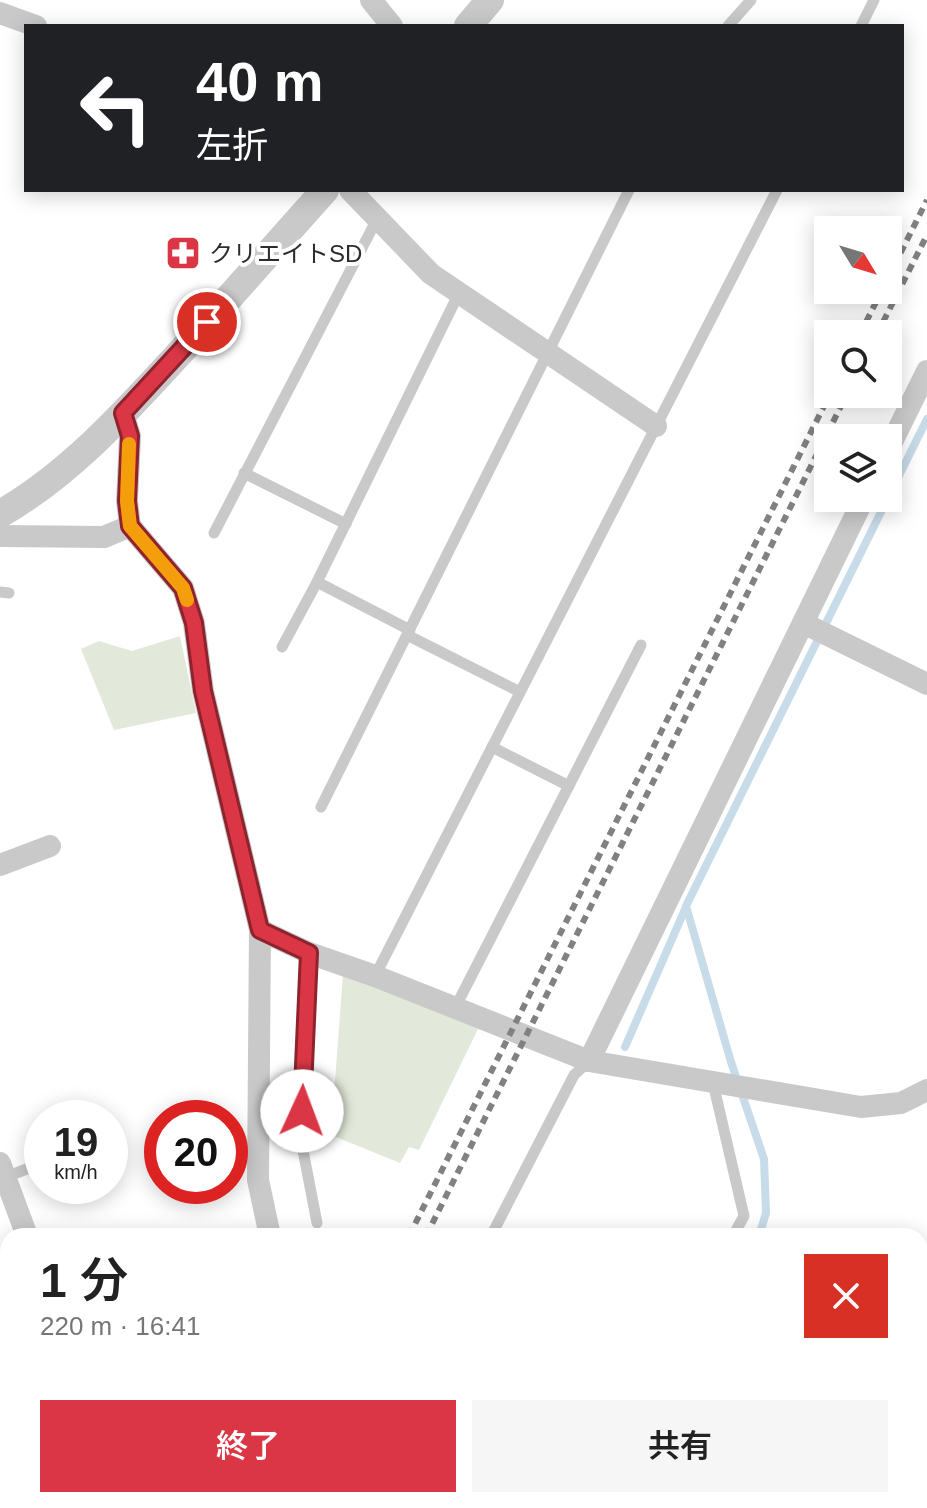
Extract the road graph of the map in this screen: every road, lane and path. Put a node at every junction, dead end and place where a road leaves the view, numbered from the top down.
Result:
1 (371, 0) edge
2 (490, 0) edge
3 (751, 0) edge
4 (874, 0) edge
5 (0, 13) edge
6 (30, 24) edge
7 (390, 24) edge
8 (470, 24) edge
9 (730, 24) edge
10 (862, 24) edge
11 (323, 192) edge
12 (352, 192) edge
13 (628, 192) edge
14 (776, 192) edge
15 (377, 219) junction
16 (459, 293) junction
17 (549, 354) junction
18 (927, 371) edge
19 (123, 413) junction
20 (901, 424) edge
21 (656, 426) junction
22 (244, 473) junction
23 (859, 512) edge
24 (0, 514) edge
25 (346, 524) junction
26 (130, 526) junction
27 (214, 533) dead end
28 (0, 536) edge
29 (317, 582) junction
30 (815, 629) junction
31 (408, 633) junction
32 (641, 645) dead end
33 (282, 647) dead end
34 (927, 684) edge
35 (520, 692) junction
36 (492, 747) junction
37 (569, 786) junction
38 (321, 807) dead end
39 (50, 846) dead end
40 (0, 865) edge
41 (260, 930) junction
42 (309, 953) junction
43 (375, 976) junction
44 (455, 1008) junction
45 (589, 1061) junction
46 (728, 1085) junction
47 (927, 1090) edge
48 (24, 1168) edge
49 (3, 1173) edge
50 (317, 1223) dead end
51 (24, 1228) edge
52 (268, 1228) edge
53 (495, 1228) edge
54 (737, 1228) edge

1 - 7 street
2 - 8 street
3 - 9 lane
4 - 10 lane
5 - 6 street
11 - 19 street
12 - 15 street
13 - 17 lane
14 - 21 lane
15 - 16 street
15 - 22 lane
16 - 17 street
16 - 25 lane
17 - 21 street
17 - 31 lane
18 - 20 street
19 - 24 street
19 - 26 street
21 - 35 lane
22 - 25 lane
22 - 27 lane
23 - 30 street
25 - 29 lane
26 - 28 street
26 - 41 street
29 - 31 lane
29 - 33 lane
30 - 34 street
30 - 45 street
31 - 35 lane
31 - 38 lane
32 - 37 lane
35 - 36 lane
36 - 37 lane
36 - 43 lane
37 - 44 lane
39 - 40 street
41 - 42 street
41 - 52 street
42 - 43 street
42 - 50 lane
43 - 44 street
44 - 45 street
45 - 46 street
45 - 53 lane
46 - 47 street
46 - 54 lane
48 - 49 lane
49 - 51 street

